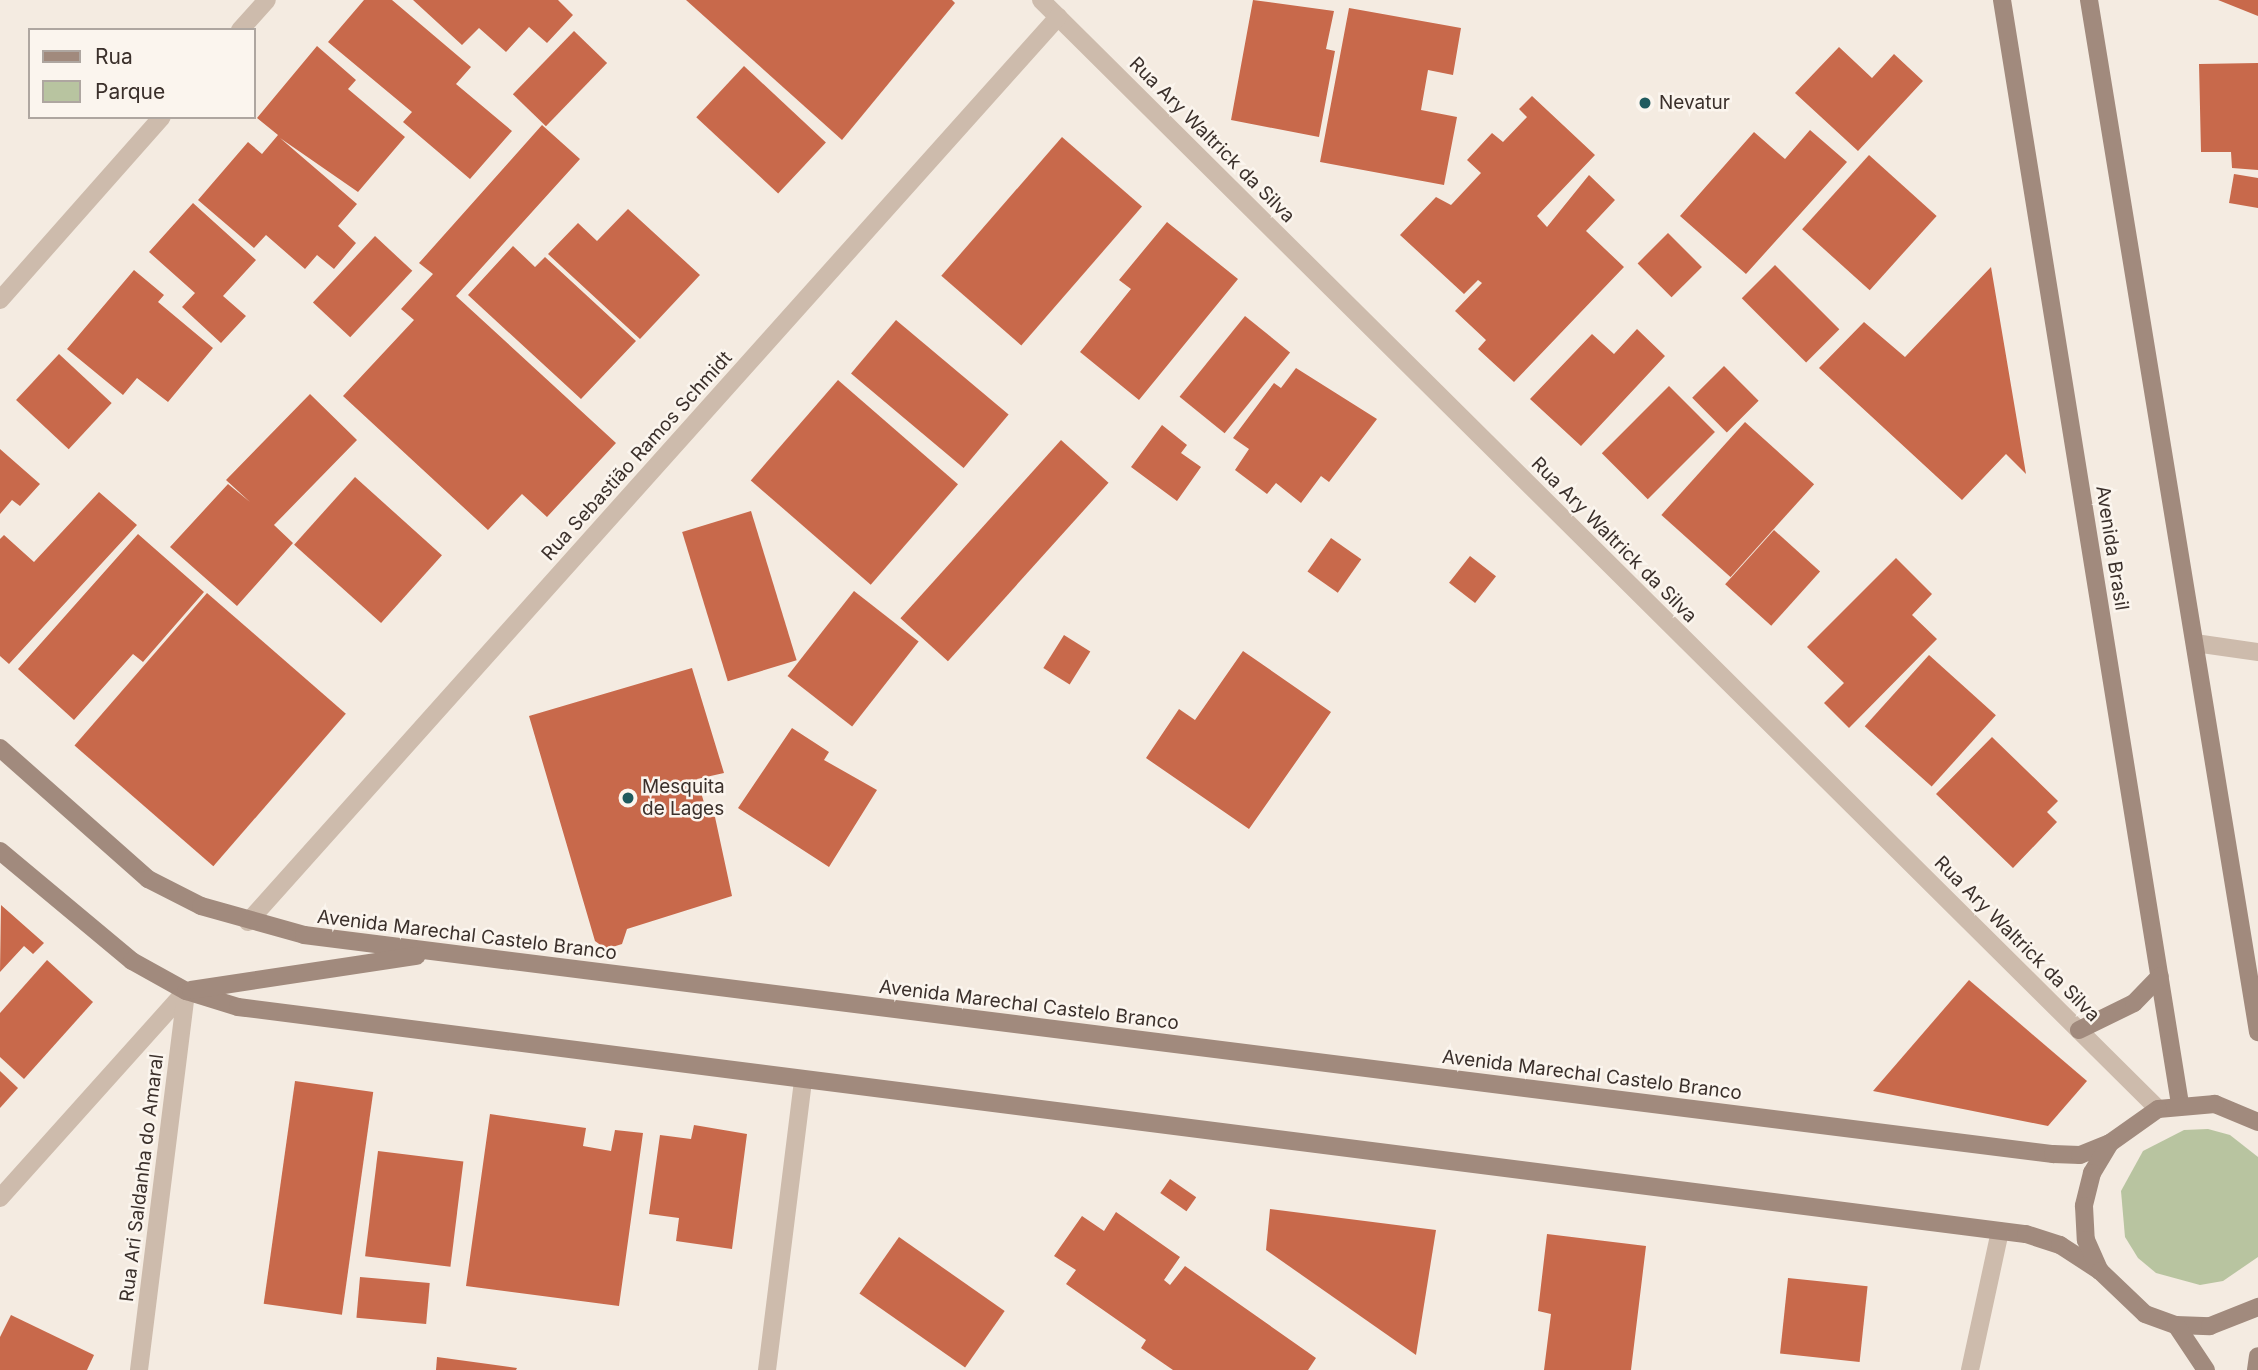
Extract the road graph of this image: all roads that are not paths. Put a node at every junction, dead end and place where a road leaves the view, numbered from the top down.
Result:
1 (267, 0) edge
2 (1041, 0) edge
3 (2002, 0) edge
4 (2089, 0) edge
5 (1058, 17) junction
6 (242, 28) edge
7 (160, 119) edge
8 (0, 300) edge
9 (2195, 643) junction
10 (2258, 652) edge
11 (0, 748) edge
12 (0, 850) edge
13 (247, 922) junction
14 (436, 953) junction
15 (2160, 976) junction
16 (186, 991) junction
17 (2079, 1030) junction
18 (2258, 1032) edge
19 (803, 1081) junction
20 (2180, 1104) junction
21 (2158, 1110) junction
22 (2258, 1122) edge
23 (2110, 1143) junction
24 (0, 1198) edge
25 (2000, 1231) junction
26 (2100, 1271) junction
27 (2258, 1307) edge
28 (2176, 1325) junction
29 (2258, 1356) edge
30 (139, 1370) edge
31 (767, 1370) edge
32 (1970, 1370) edge
33 (2206, 1370) edge
34 (2256, 1370) edge

1 - 6 street
2 - 5 street, Rua Ary Waltrick da Silva
3 - 15 main road, Avenida Brasil
4 - 9 main road
5 - 13 street, Rua Sebastião Ramos Schmidt
5 - 17 street, Rua Ary Waltrick da Silva
7 - 8 street
9 - 10 street
9 - 18 main road
11 - 13 main road, Avenida Marechal Castelo Branco
12 - 16 main road
13 - 14 main road, Avenida Marechal Castelo Branco
14 - 16 main road
14 - 23 main road, Avenida Marechal Castelo Branco
15 - 17 main road
15 - 20 main road, Avenida Brasil
16 - 19 main road
16 - 24 street
16 - 30 street, Rua Ari Saldanha do Amaral
17 - 21 street, Rua Ary Waltrick da Silva
19 - 25 main road
19 - 31 street
20 - 21 main road
20 - 22 main road
21 - 23 main road
23 - 26 main road
25 - 26 main road
25 - 32 street
26 - 28 main road
27 - 28 main road
28 - 33 main road
29 - 34 main road

